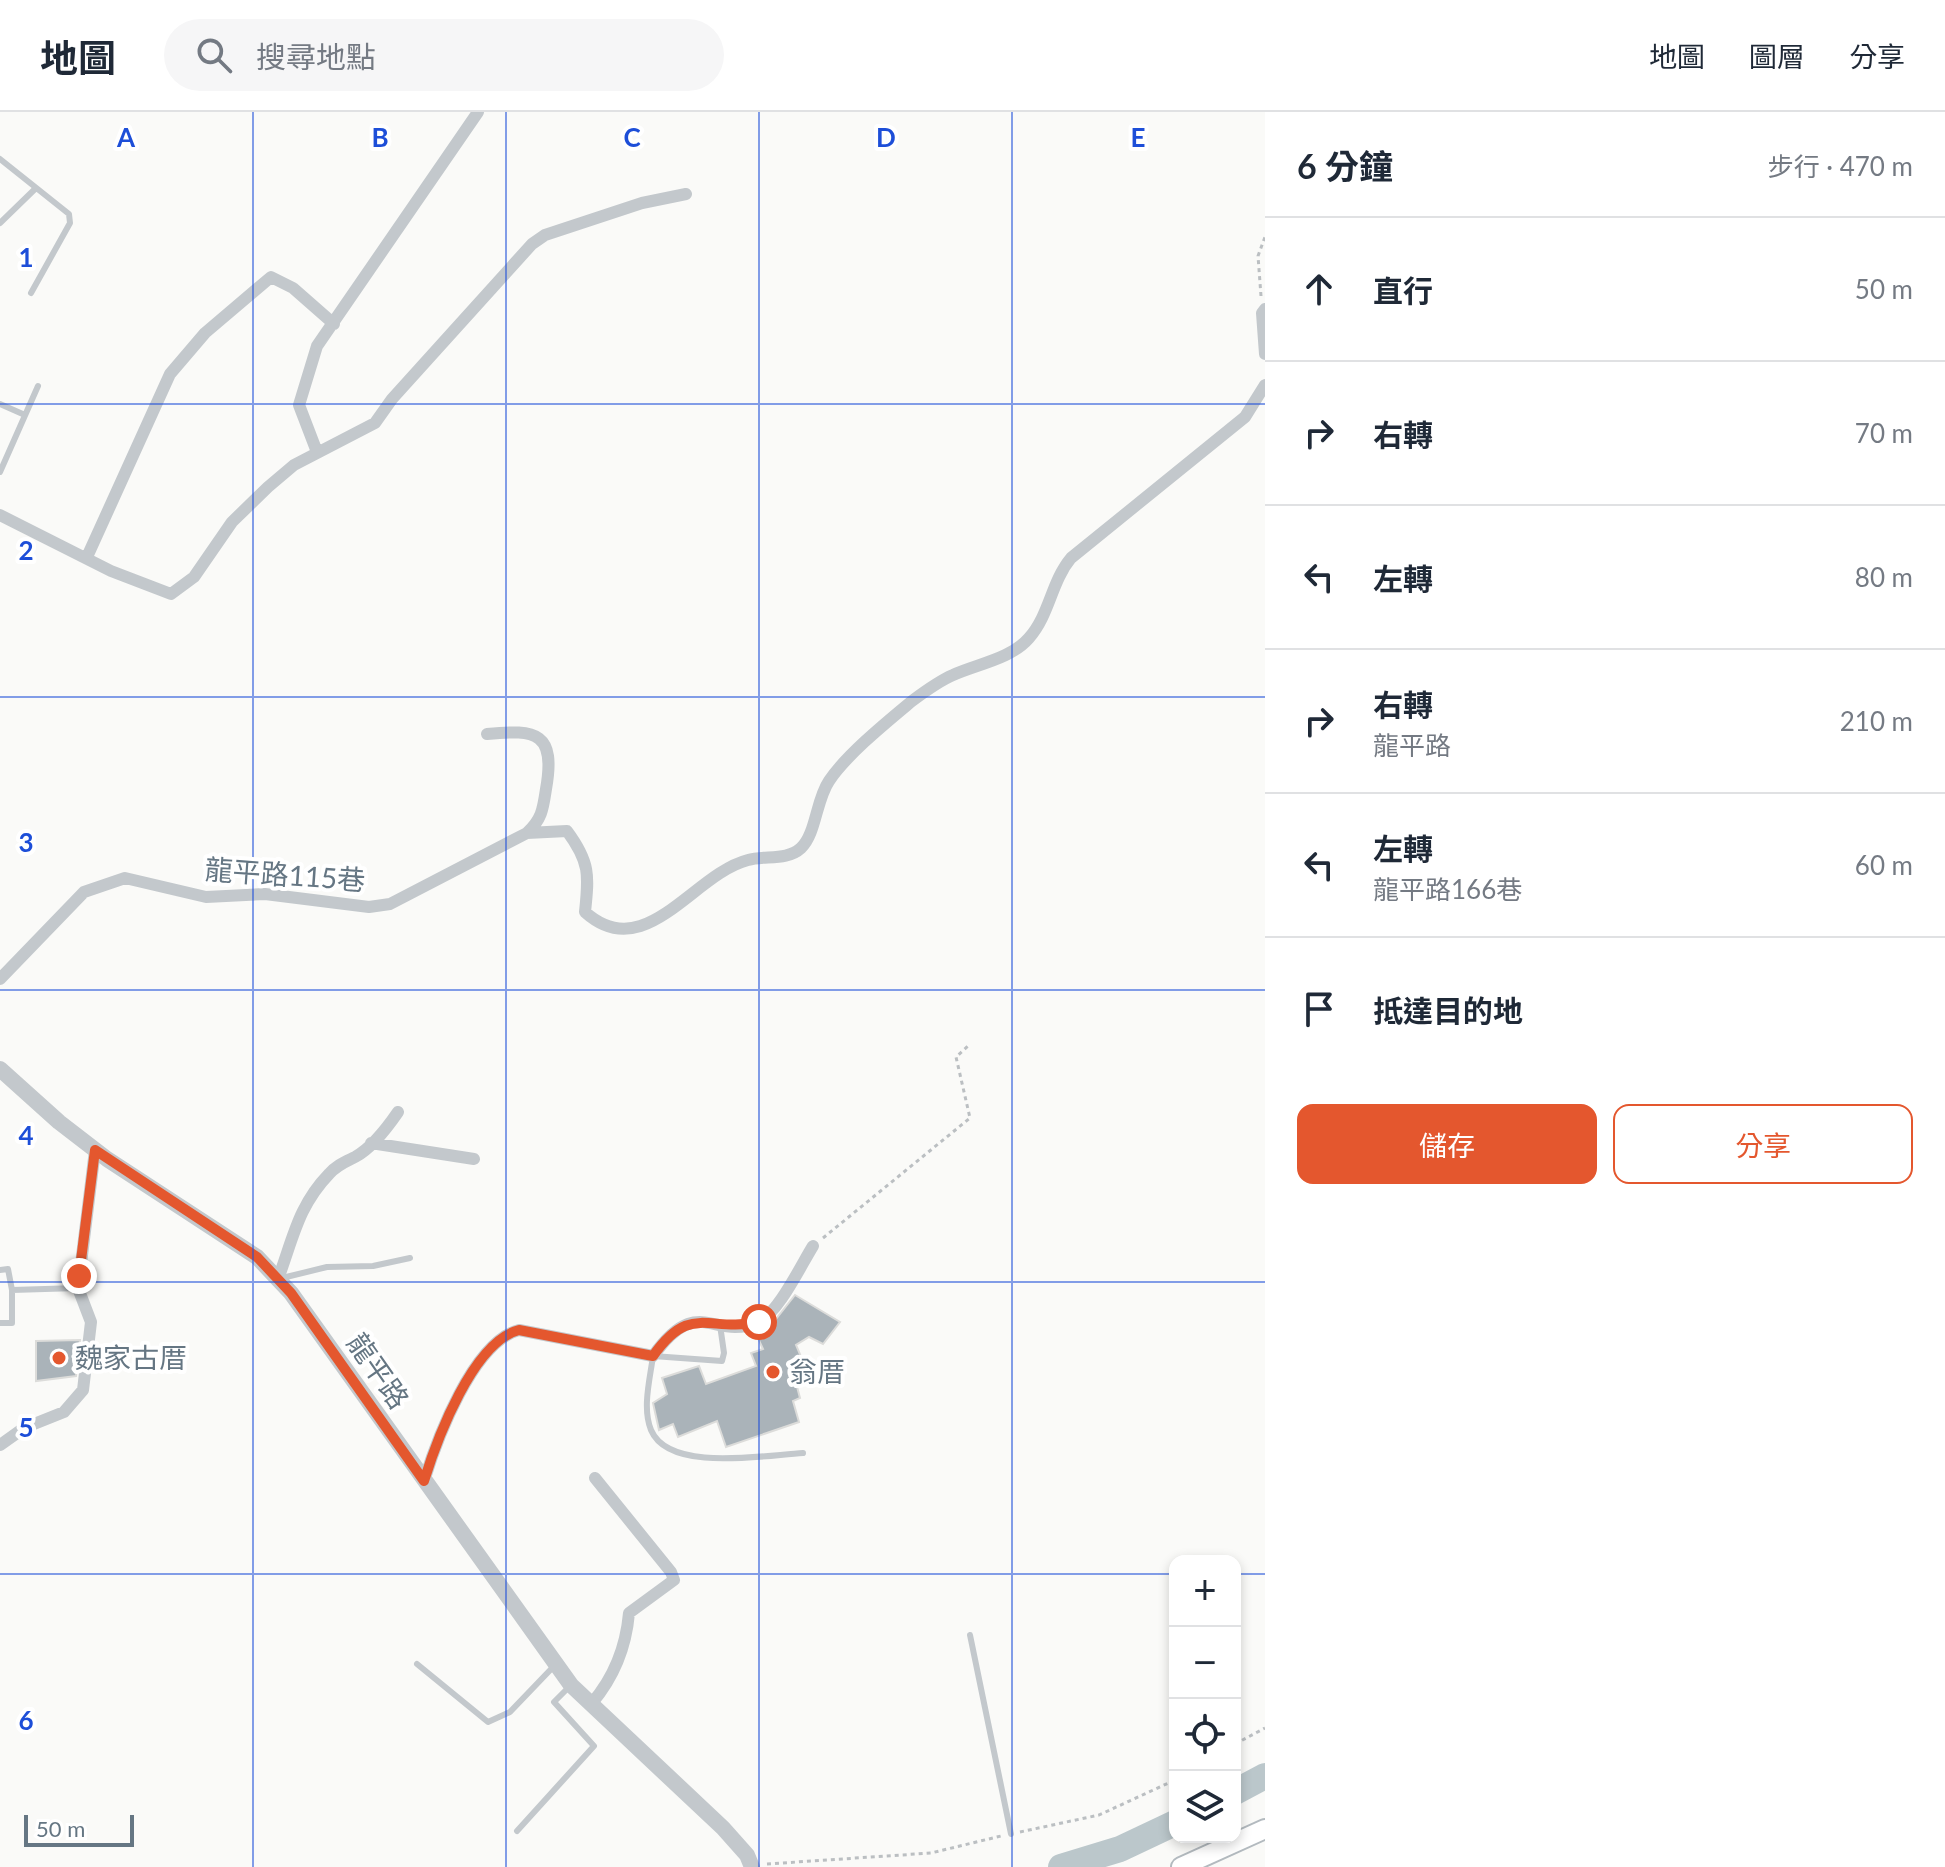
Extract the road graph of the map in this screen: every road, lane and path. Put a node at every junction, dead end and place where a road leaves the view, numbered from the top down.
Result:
1 (478, 112) edge
2 (0, 159) edge
3 (35, 189) junction
4 (686, 194) dead end
5 (0, 223) edge
6 (1265, 237) edge
7 (31, 293) dead end
8 (1263, 311) edge
9 (334, 324) junction
10 (1265, 354) edge
11 (1265, 385) edge
12 (38, 386) dead end
13 (0, 404) edge
14 (25, 415) junction
15 (317, 452) junction
16 (0, 472) edge
17 (0, 515) edge
18 (87, 557) junction
19 (487, 734) dead end
20 (527, 833) junction
21 (0, 979) edge
22 (968, 1046) dead end
23 (0, 1069) edge
24 (398, 1112) dead end
25 (371, 1143) junction
26 (95, 1150) junction
27 (474, 1159) dead end
28 (813, 1246) joint
29 (410, 1258) dead end
30 (0, 1270) edge
31 (278, 1279) junction
32 (78, 1288) junction
33 (12, 1290) junction
34 (0, 1323) edge
35 (720, 1324) junction
36 (653, 1356) junction
37 (0, 1445) edge
38 (803, 1453) dead end
39 (595, 1478) dead end
40 (424, 1481) junction
41 (970, 1635) dead end
42 (417, 1664) dead end
43 (555, 1665) junction
44 (571, 1685) junction
45 (592, 1703) junction
46 (1265, 1728) edge
47 (1241, 1741) edge
48 (1169, 1783) edge
49 (1265, 1829) edge
50 (517, 1831) dead end
51 (1011, 1834) junction
52 (753, 1867) edge
53 (1181, 1867) edge

1 - 9 street
2 - 3 lane
3 - 5 lane
3 - 7 lane
4 - 15 street
6 - 8 path
8 - 10 street
9 - 15 street
9 - 18 street
11 - 20 street
12 - 14 lane
13 - 14 lane
14 - 16 lane
15 - 18 street
17 - 18 street
19 - 20 street
20 - 21 street, 龍平路115巷
22 - 28 path
23 - 26 street, 龍平路
24 - 25 street
25 - 27 street
25 - 31 street
26 - 31 street, 龍平路
26 - 32 street
28 - 35 street
29 - 31 lane
30 - 33 lane
31 - 40 street, 龍平路
32 - 33 lane
32 - 37 street
33 - 34 lane
35 - 36 street
35 - 36 lane
36 - 38 lane
36 - 40 street
39 - 45 street
40 - 43 street, 龍平路
41 - 51 lane
42 - 43 lane
43 - 44 street, 龍平路
44 - 45 street, 龍平路
44 - 50 lane
45 - 52 street, 龍平路
46 - 47 path
48 - 51 path
49 - 53 main road
51 - 52 path

